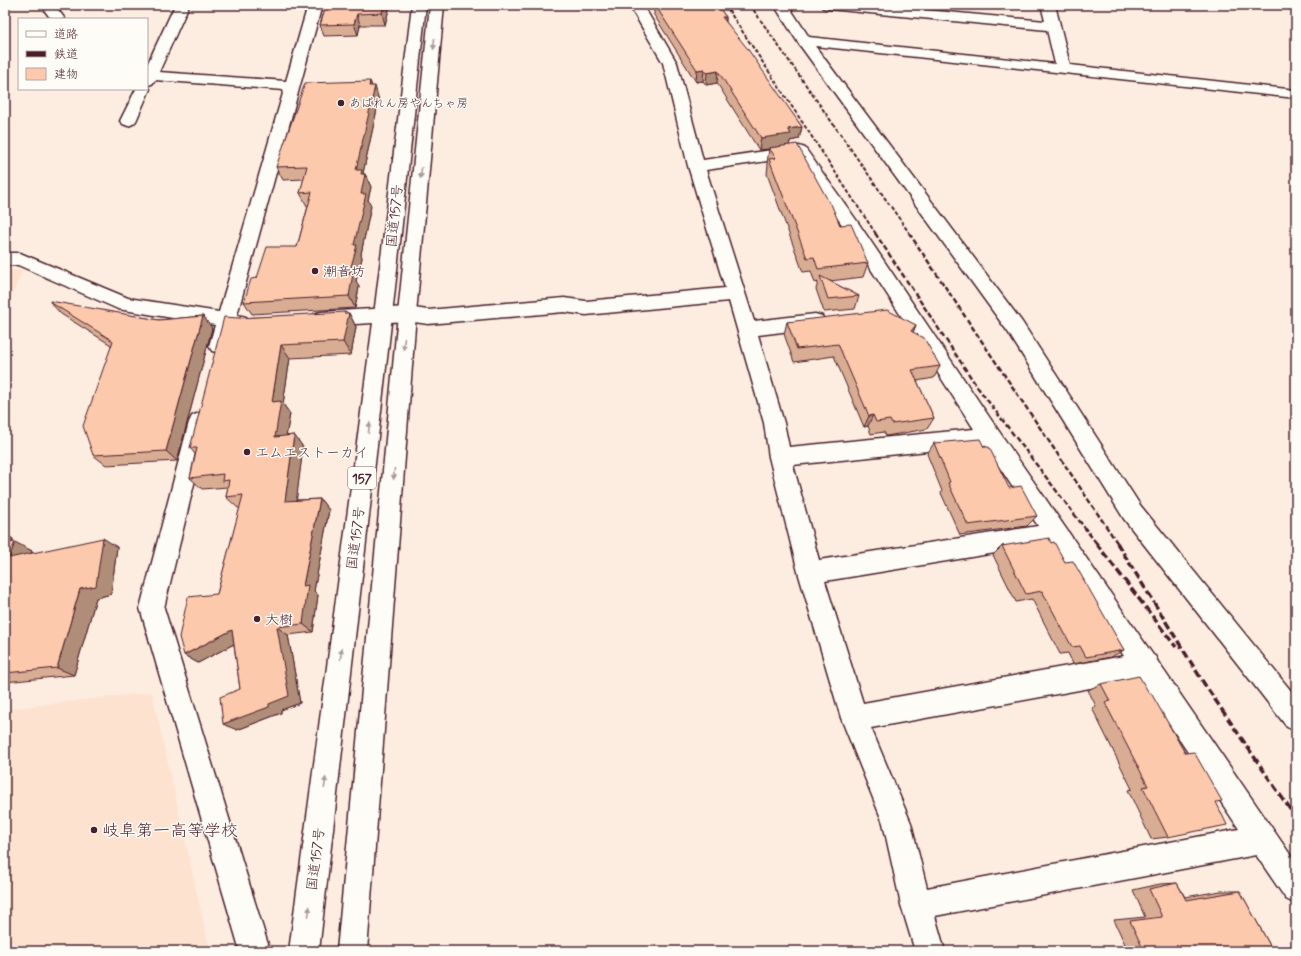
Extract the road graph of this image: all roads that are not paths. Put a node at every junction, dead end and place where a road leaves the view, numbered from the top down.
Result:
1 (51, 5) edge
2 (182, 5) edge
3 (315, 5) edge
4 (419, 5) edge
5 (437, 5) edge
6 (636, 5) edge
7 (780, 5) edge
8 (828, 5) edge
9 (1048, 5) edge
10 (57, 18) edge
11 (1052, 26) junction
12 (804, 41) junction
13 (1063, 68) junction
14 (148, 77) edge
15 (293, 86) junction
16 (143, 90) edge
17 (1296, 94) edge
18 (128, 121) dead end
19 (696, 166) junction
20 (5, 259) edge
21 (735, 294) junction
22 (908, 311) junction
23 (407, 314) junction
24 (885, 314) edge
25 (383, 315) junction
26 (225, 320) junction
27 (304, 320) edge
28 (832, 320) edge
29 (256, 322) edge
30 (747, 329) junction
31 (214, 366) edge
32 (204, 404) edge
33 (990, 436) junction
34 (780, 457) junction
35 (1056, 533) junction
36 (810, 572) junction
37 (1146, 665) junction
38 (854, 718) junction
39 (1296, 718) edge
40 (1263, 839) junction
41 (1296, 889) edge
42 (916, 905) junction
43 (255, 951) edge
44 (304, 951) edge
45 (352, 951) edge
46 (930, 951) edge

1 - 10 main road
2 - 14 main road
3 - 15 main road
4 - 25 main road, 国道157号 / 157
5 -> 23 main road, 国道157号 / 157
6 - 19 main road
7 - 12 main road
8 - 11 main road
9 - 11 main road
11 - 13 main road
12 - 13 main road
12 - 39 main road
13 - 17 main road
14 - 15 main road
15 - 26 main road
16 - 18 main road
19 - 21 main road
19 - 22 main road
20 - 26 main road
21 - 23 main road
21 - 30 main road
22 - 24 main road
22 - 33 main road
23 - 25 main road
23 -> 45 main road, 国道157号 / 157
25 - 27 main road
44 -> 25 main road, 国道157号 / 157
26 - 29 main road
26 - 31 main road
28 - 30 main road
30 - 34 main road
32 - 43 main road
33 - 34 main road
33 - 35 main road
34 - 36 main road
35 - 36 main road
35 - 37 main road
36 - 38 main road
37 - 38 main road
37 - 40 main road
38 - 42 main road
40 - 41 main road
40 - 42 main road
42 - 46 main road

